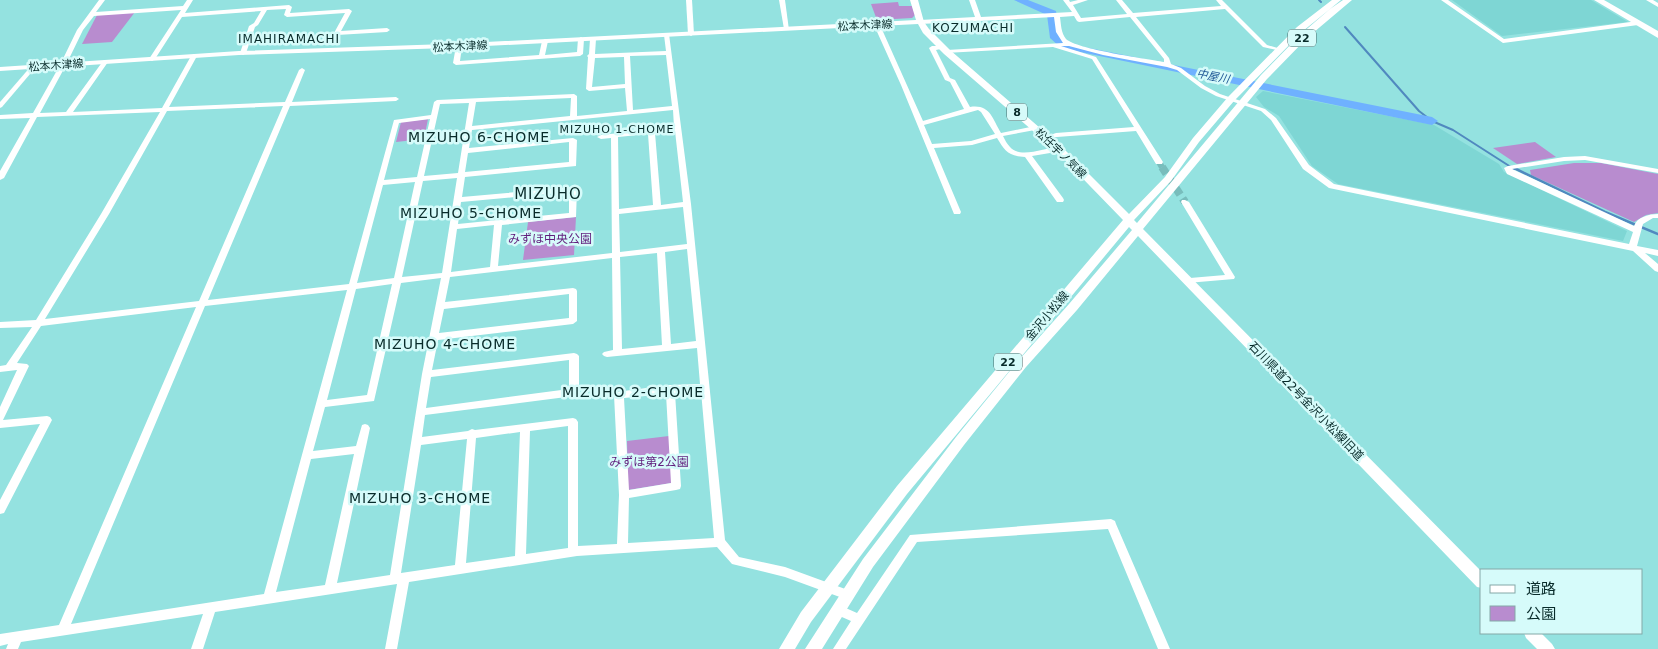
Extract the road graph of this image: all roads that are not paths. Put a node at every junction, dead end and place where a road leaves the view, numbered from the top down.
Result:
1 (102, 0) edge
2 (190, 0) edge
3 (689, 0) edge
4 (782, 0) edge
5 (914, 0) edge
6 (972, 0) edge
7 (1085, 0) edge
8 (1119, 0) edge
9 (1219, 0) edge
10 (1335, 0) edge
11 (1348, 0) edge
12 (1444, 0) edge
13 (1598, 0) edge
14 (1607, 0) edge
15 (1649, 0) edge
16 (1068, 2) edge
17 (1658, 5) edge
18 (185, 8) junction
19 (1227, 8) junction
20 (265, 9) junction
21 (92, 14) junction
22 (1076, 14) junction
23 (181, 15) junction
24 (1132, 15) junction
25 (1053, 16) junction
26 (978, 17) junction
27 (920, 22) junction
28 (1638, 23) junction
29 (877, 25) junction
30 (787, 29) junction
31 (387, 30) dead end
32 (1658, 30) edge
33 (691, 34) junction
34 (667, 35) junction
35 (1658, 35) edge
36 (593, 38) junction
37 (581, 39) junction
38 (545, 41) junction
39 (1064, 44) junction
40 (460, 46) junction
41 (1050, 46) junction
42 (945, 50) junction
43 (1279, 50) junction
44 (242, 53) junction
45 (668, 53) junction
46 (628, 55) junction
47 (194, 56) junction
48 (542, 56) junction
49 (590, 56) junction
50 (152, 59) junction
51 (105, 62) junction
52 (1168, 64) junction
53 (63, 65) junction
54 (34, 66) junction
55 (0, 69) edge
56 (302, 70) dead end
57 (950, 80) joint
58 (1252, 84) junction
59 (628, 86) junction
60 (396, 99) dead end
61 (1231, 99) junction
62 (472, 100) junction
63 (1243, 103) junction
64 (286, 104) junction
65 (0, 106) edge
66 (675, 108) junction
67 (165, 109) junction
68 (968, 110) junction
69 (630, 112) junction
70 (69, 113) junction
71 (36, 115) junction
72 (0, 117) edge
73 (433, 117) junction
74 (573, 118) junction
75 (920, 124) junction
76 (469, 128) junction
77 (1035, 128) junction
78 (677, 129) junction
79 (1138, 129) junction
80 (651, 132) junction
81 (1001, 135) junction
82 (614, 136) junction
83 (600, 137) dead end
84 (1046, 138) junction
85 (930, 146) junction
86 (1059, 149) junction
87 (465, 151) junction
88 (1027, 154) junction
89 (1159, 162) tunnel mouth
90 (1658, 172) edge
91 (461, 174) junction
92 (0, 178) edge
93 (419, 179) junction
94 (380, 183) junction
95 (457, 200) junction
96 (1060, 200) dead end
97 (1185, 202) tunnel mouth
98 (687, 204) junction
99 (657, 208) junction
100 (616, 212) junction
101 (957, 212) dead end
102 (1658, 216) edge
103 (498, 224) junction
104 (1132, 225) junction
105 (453, 227) junction
106 (1638, 227) junction
107 (691, 246) junction
108 (1634, 248) junction
109 (661, 250) junction
110 (1658, 253) edge
111 (616, 255) junction
112 (494, 269) junction
113 (1658, 270) edge
114 (446, 274) junction
115 (398, 280) junction
116 (1190, 281) junction
117 (353, 285) junction
118 (202, 304) junction
119 (440, 306) junction
120 (39, 323) junction
121 (0, 324) edge
122 (434, 337) junction
123 (700, 344) junction
124 (667, 346) junction
125 (618, 352) junction
126 (607, 354) dead end
127 (4, 368) edge
128 (427, 374) junction
129 (704, 387) junction
130 (670, 389) junction
131 (320, 404) junction
132 (422, 412) junction
133 (0, 417) edge
134 (0, 424) edge
135 (525, 427) junction
136 (365, 428) dead end
137 (472, 433) junction
138 (418, 440) junction
139 (360, 449) junction
140 (306, 456) junction
141 (624, 495) junction
142 (0, 510) edge
143 (720, 542) junction
144 (622, 547) junction
145 (573, 552) junction
146 (520, 559) junction
147 (460, 569) junction
148 (399, 578) junction
149 (1480, 580) edge
150 (829, 587) junction
151 (330, 588) junction
152 (848, 595) junction
153 (269, 598) junction
154 (210, 609) junction
155 (839, 610) junction
156 (858, 619) junction
157 (62, 630) junction
158 (1532, 634) edge
159 (17, 638) junction
160 (0, 640) edge
161 (12, 649) edge
162 (197, 649) edge
163 (391, 649) edge
164 (787, 649) edge
165 (813, 649) edge
166 (839, 649) edge
167 (1164, 649) edge
168 (1547, 649) edge

1 - 21 street
2 - 18 street
3 - 33 street
4 - 30 street
5 - 27 main road, 松任宇ノ気線 / 8
6 - 26 street
7 - 16 street
8 - 24 street
9 - 19 street
10 - 43 main road, 22
11 - 58 main road, 22
12 - 28 street
13 - 28 highway
14 - 32 highway
15 - 17 street
16 - 22 street
18 - 21 street
18 - 23 street
19 - 24 street
19 - 43 street
20 - 23 street
20 - 31 street
20 - 44 street
21 - 53 street
22 - 24 street
22 - 25 street
23 - 50 street
24 - 52 street
25 - 26 street
25 - 39 street
26 - 27 street
27 - 29 main road, 松本木津線
27 - 42 main road, 松任宇ノ気線 / 8
28 - 35 highway
29 - 30 main road, 松本木津線
29 - 75 street
30 - 33 main road, 松本木津線
33 - 34 main road, 松本木津線
34 - 36 main road, 松本木津線
34 - 45 street
36 - 37 main road, 松本木津線
36 - 49 street
37 - 38 main road, 松本木津線
37 - 48 street
38 - 40 main road, 松本木津線
38 - 48 street
39 - 41 street
39 - 52 street
40 - 44 main road, 松本木津線
40 - 48 street
41 - 42 street
41 - 79 street
42 - 57 street
42 - 77 main road, 松任宇ノ気線 / 8
43 - 58 main road, 22
44 - 47 main road, 松本木津線
45 - 46 street
45 - 66 street
46 - 49 street
46 - 59 street
47 - 50 main road, 松本木津線
47 - 67 street
49 - 59 street
50 - 51 main road, 松本木津線
51 - 53 main road, 松本木津線
51 - 70 street
52 - 61 street
53 - 54 main road, 松本木津線
53 - 71 street
54 - 55 main road, 松本木津線
54 - 65 street
56 - 64 street
57 - 68 street
58 - 61 main road, 金沢小松線 / 22
58 - 63 main road, 金沢小松線 / 22
59 - 69 street
60 - 64 street
61 - 63 street
61 - 104 main road, 金沢小松線 / 22
62 - 73 street
62 - 74 street
62 - 76 street
63 - 104 main road, 金沢小松線 / 22
63 - 108 street
64 - 67 street
64 - 118 street
66 - 69 street
66 - 78 street
67 - 70 street
67 - 120 street
68 - 75 street
68 - 81 street
69 - 74 street
70 - 71 street
71 - 72 street
71 - 92 street
73 - 93 street
73 - 94 street
74 - 76 street
75 - 85 street
76 - 87 street
77 - 81 street
77 - 84 main road, 松任宇ノ気線 / 8
78 - 80 street
78 - 98 street
79 - 84 street
79 - 89 street
80 - 82 street
80 - 99 street
81 - 85 street
81 - 88 street
82 - 83 street
82 - 100 street
84 - 86 main road, 松任宇ノ気線 / 8
85 - 101 street
86 - 88 street
86 - 104 main road, 松任宇ノ気線 / 8
87 - 91 street
87 - 91 street
88 - 96 street
90 - 106 street
91 - 93 street
91 - 95 street
93 - 94 street
93 - 115 street
94 - 117 street
95 - 103 street
95 - 105 street
97 - 116 street
98 - 99 street
98 - 107 street
99 - 100 street
100 - 111 street
102 - 106 street
103 - 105 street
103 - 112 street
104 - 116 main road, 石川県道22号金沢小松線旧道
104 - 150 main road, 金沢小松線 / 22
104 - 152 main road, 金沢小松線 / 22
105 - 114 street
106 - 108 street
107 - 109 street
107 - 123 street
108 - 110 street
108 - 113 street
109 - 111 street
109 - 124 street
111 - 112 street
111 - 125 street
112 - 114 street
114 - 115 street
114 - 119 street
115 - 117 street
115 - 131 street
116 - 149 main road, 石川県道22号金沢小松線旧道
117 - 118 street
117 - 131 street
118 - 120 street
118 - 157 street
119 - 122 street
119 - 122 street
120 - 121 street
120 - 127 street
122 - 128 street
123 - 124 street
123 - 129 street
124 - 125 street
125 - 126 street
127 - 133 street
128 - 132 street
128 - 132 street
129 - 130 street
129 - 143 street
130 - 141 street
130 - 141 street
131 - 140 street
132 - 138 street
134 - 142 street
135 - 137 street
135 - 145 street
135 - 146 street
136 - 139 street
137 - 138 street
137 - 147 street
138 - 148 street
139 - 140 street
139 - 151 street
140 - 153 street
141 - 144 street
143 - 144 street
143 - 150 street
144 - 145 street
145 - 146 street
146 - 147 street
147 - 148 street
148 - 151 street
148 - 163 street
150 - 152 street
150 - 164 main road, 金沢小松線 / 22
151 - 153 street
152 - 155 main road, 金沢小松線 / 22
153 - 154 street
154 - 157 street
154 - 162 street
155 - 156 street
155 - 165 main road, 金沢小松線 / 22
156 - 166 street
156 - 167 street
157 - 159 street
158 - 168 main road
159 - 160 street
159 - 161 street

